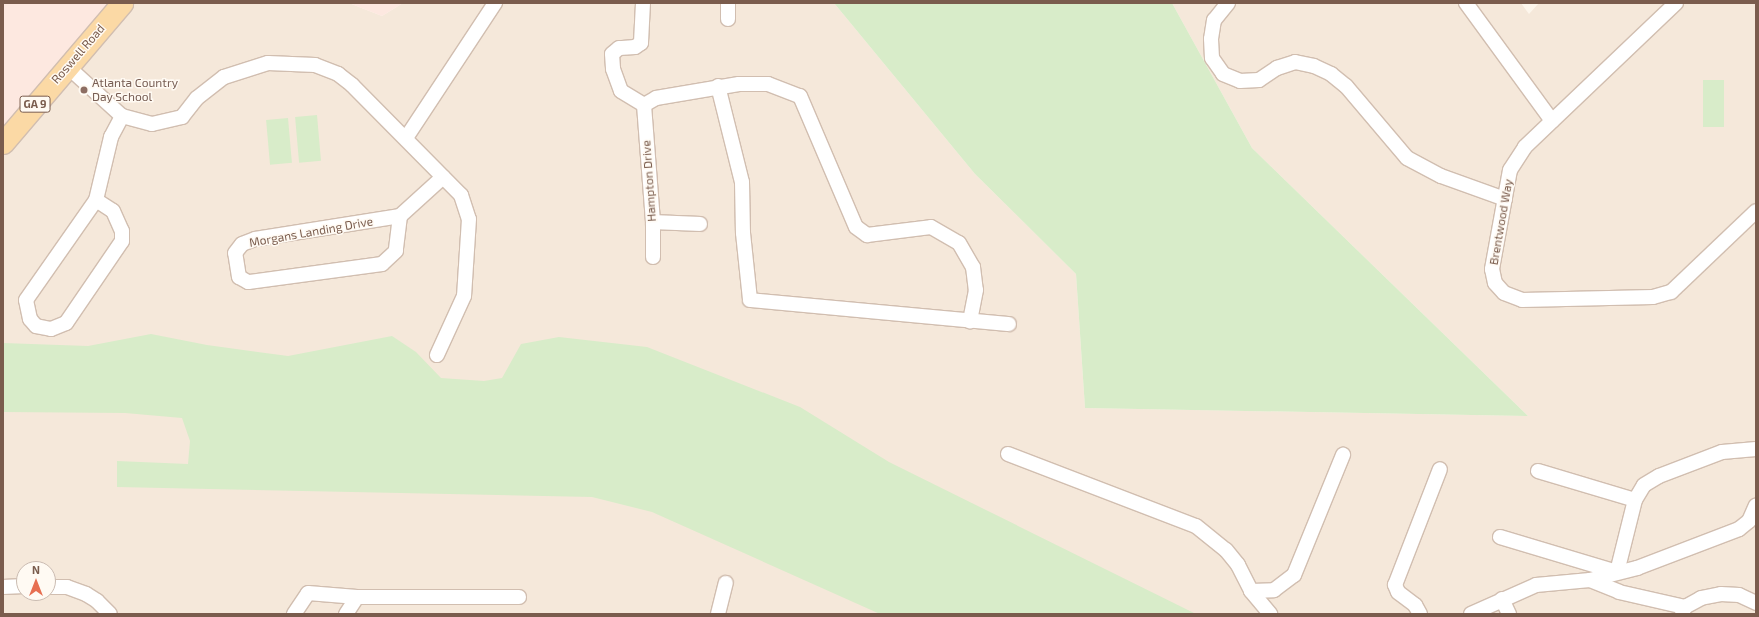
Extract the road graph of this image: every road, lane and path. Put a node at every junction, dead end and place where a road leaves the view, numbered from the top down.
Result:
1 (122, 3) edge
2 (495, 3) edge
3 (643, 3) edge
4 (728, 3) edge
5 (1228, 3) edge
6 (1466, 3) edge
7 (1676, 3) edge
8 (728, 20) dead end
9 (67, 66) junction
10 (718, 86) junction
11 (644, 105) junction
12 (122, 116) junction
13 (1552, 121) junction
14 (406, 138) junction
15 (3, 143) edge
16 (443, 177) junction
17 (1504, 199) junction
18 (96, 200) junction
19 (1756, 211) edge
20 (400, 216) junction
21 (653, 222) junction
22 (700, 224) dead end
23 (653, 256) dead end
24 (970, 321) junction
25 (1009, 324) dead end
26 (437, 355) dead end
27 (1756, 449) edge
28 (1008, 454) dead end
29 (1343, 455) dead end
30 (1440, 468) dead end
31 (1538, 471) dead end
32 (1635, 500) junction
33 (1756, 505) edge
34 (1500, 538) dead end
35 (1617, 572) junction
36 (1590, 580) junction
37 (726, 583) dead end
38 (16, 586) edge
39 (56, 586) edge
40 (3, 587) edge
41 (1251, 591) junction
42 (357, 597) junction
43 (520, 597) dead end
44 (1502, 599) junction
45 (1756, 603) edge
46 (1684, 611) edge
47 (110, 614) edge
48 (294, 614) edge
49 (346, 614) edge
50 (718, 614) edge
51 (1270, 614) edge
52 (1420, 614) edge
53 (1471, 614) edge
54 (1509, 614) edge

1 - 9 main road, Roswell Road / GA 9
2 - 14 street
3 - 11 street
4 - 8 street
5 - 17 street
6 - 13 street
7 - 13 street, Brentwood Way
9 - 12 street
9 - 15 main road, Roswell Road / GA 9
10 - 11 street
10 - 24 street
10 - 24 street
11 - 21 street, Hampton Drive
12 - 14 street
12 - 18 street
13 - 17 street, Brentwood Way
14 - 16 street
16 - 20 street
16 - 26 street
17 - 19 street, Brentwood Way
18 - 18 street
20 - 20 street, Morgans Landing Drive
21 - 22 street
21 - 23 street, Hampton Drive
24 - 25 street
27 - 32 street
28 - 41 street
29 - 41 street
30 - 52 street
31 - 32 street
32 - 35 street
33 - 35 street
34 - 35 street
35 - 36 street
36 - 44 street
36 - 46 street
37 - 50 street
38 - 40 street
39 - 47 street
41 - 51 street
42 - 43 street
42 - 48 street
42 - 49 street
44 - 53 street
44 - 54 street
45 - 46 street

